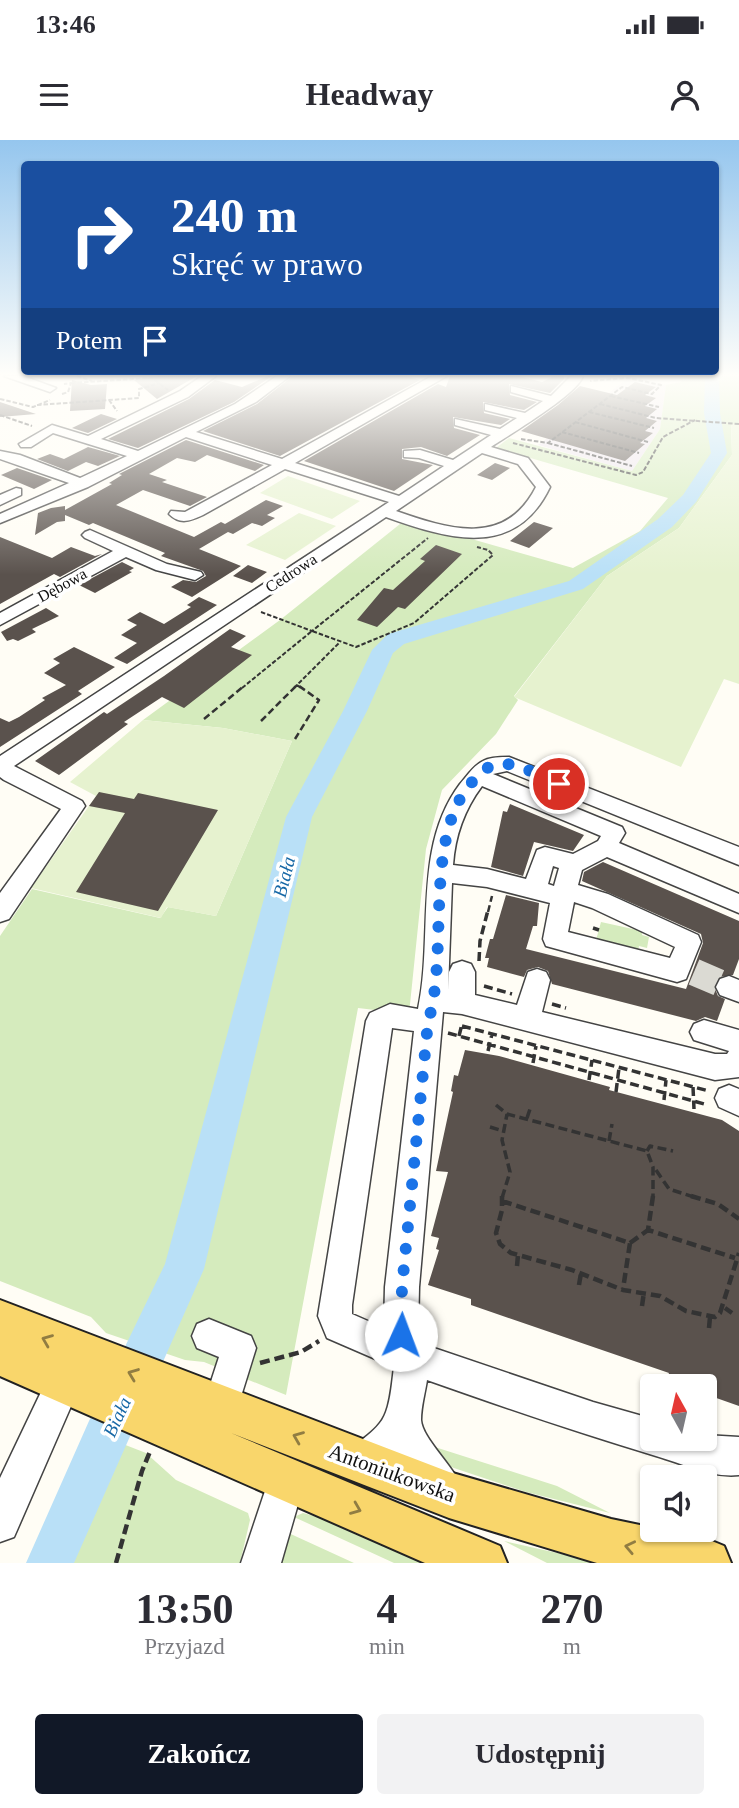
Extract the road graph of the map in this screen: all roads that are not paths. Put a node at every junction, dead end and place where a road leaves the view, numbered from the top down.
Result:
1 (97, 442) edge
2 (167, 442) edge
3 (215, 442) edge
4 (323, 442) edge
5 (489, 442) edge
6 (481, 448) junction
7 (409, 454) dead end
8 (0, 456) edge
9 (140, 456) junction
10 (285, 464) junction
11 (455, 465) junction
12 (83, 484) junction
13 (16, 492) dead end
14 (0, 501) edge
15 (401, 501) junction
16 (385, 512) junction
17 (176, 514) dead end
18 (0, 519) edge
19 (90, 536) dead end
20 (125, 551) junction
21 (195, 575) dead end
22 (0, 620) edge
23 (0, 766) edge
24 (478, 776) junction
25 (627, 812) junction
26 (610, 840) junction
27 (739, 856) edge
28 (572, 865) junction
29 (442, 873) junction
30 (534, 890) junction
31 (563, 893) junction
32 (739, 904) edge
33 (0, 912) edge
34 (470, 967) road end
35 (537, 980) dead end
36 (443, 1016) junction
37 (527, 1020) junction
38 (704, 1032) dead end
39 (739, 1042) edge
40 (739, 1059) edge
41 (0, 1321) edge
42 (209, 1336) dead end
43 (0, 1354) edge
44 (413, 1358) junction
45 (80, 1376) junction
46 (225, 1392) junction
47 (161, 1419) junction
48 (403, 1421) junction
49 (640, 1434) edge
50 (700, 1451) edge
51 (739, 1456) edge
52 (361, 1463) junction
53 (286, 1480) junction
54 (449, 1495) junction
55 (0, 1523) edge
56 (701, 1562) edge
57 (261, 1563) edge
58 (483, 1563) edge

1 - 9 street
2 - 9 street
3 - 10 street
4 - 10 street
5 - 6 street, Cedrowa
6 - 11 street, Cedrowa
6 - 16 street
7 - 11 street
8 - 12 street
9 - 12 street
10 - 15 street
10 - 17 street
11 - 15 street, Cedrowa
12 - 18 street
13 - 14 street
15 - 16 street, Cedrowa
16 - 23 street, Cedrowa
19 - 20 street
20 - 21 street
20 - 22 street, Dębowa
23 - 33 street
24 - 25 street
24 - 26 street
24 - 29 street
25 - 26 street
25 - 27 street
26 - 28 street
26 - 32 street
28 - 30 street
28 - 31 street
29 - 30 street
29 - 36 street
30 - 31 street
31 - 31 street
34 - 36 street
35 - 37 street
36 - 37 street
36 - 44 street
36 - 44 street
37 - 40 street
38 - 39 street
45 -> 41 main road
42 - 46 street
43 - 45 main road
44 - 48 street
44 - 49 street
45 - 47 main road, Antoniukowska
45 - 55 street
46 - 47 main road, Antoniukowska
52 -> 46 main road, Antoniukowska
47 - 53 main road, Antoniukowska
48 - 52 street
48 - 54 street
50 - 51 street
52 - 54 main road, Antoniukowska
53 - 57 street
53 -> 58 main road, Antoniukowska
56 -> 54 main road, Antoniukowska

